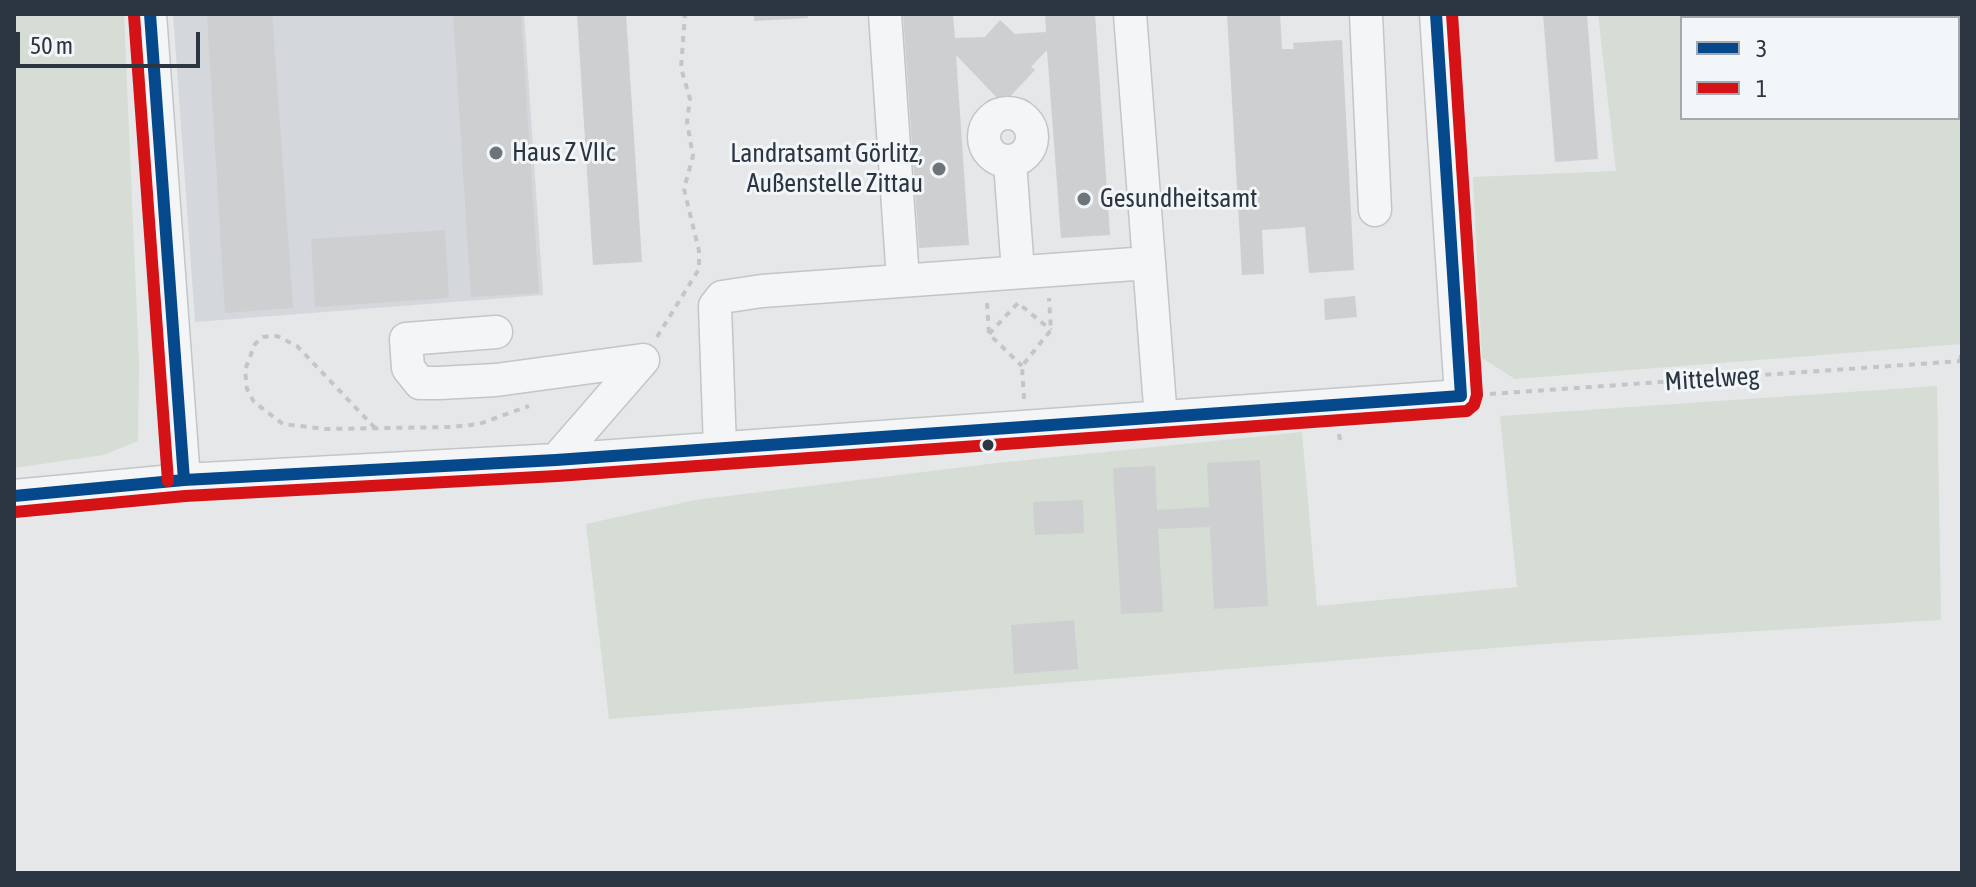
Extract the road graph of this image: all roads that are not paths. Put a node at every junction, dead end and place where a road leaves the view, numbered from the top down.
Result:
1 (150, 14) edge
2 (885, 14) edge
3 (1130, 14) edge
4 (1366, 14) edge
5 (1436, 14) edge
6 (1010, 162) dead end
7 (1375, 210) dead end
8 (1148, 263) junction
9 (1033, 271) junction
10 (903, 280) junction
11 (496, 332) dead end
12 (1161, 419) junction
13 (720, 448) junction
14 (556, 460) junction
15 (184, 480) junction
16 (14, 496) edge

1 - 15 street
2 - 10 street
3 - 8 street
4 - 7 street
5 - 12 street
6 - 9 street
8 - 9 street
8 - 12 street
9 - 10 street
10 - 13 street
11 - 14 street
12 - 13 street
13 - 14 street
14 - 15 street
15 - 16 street

